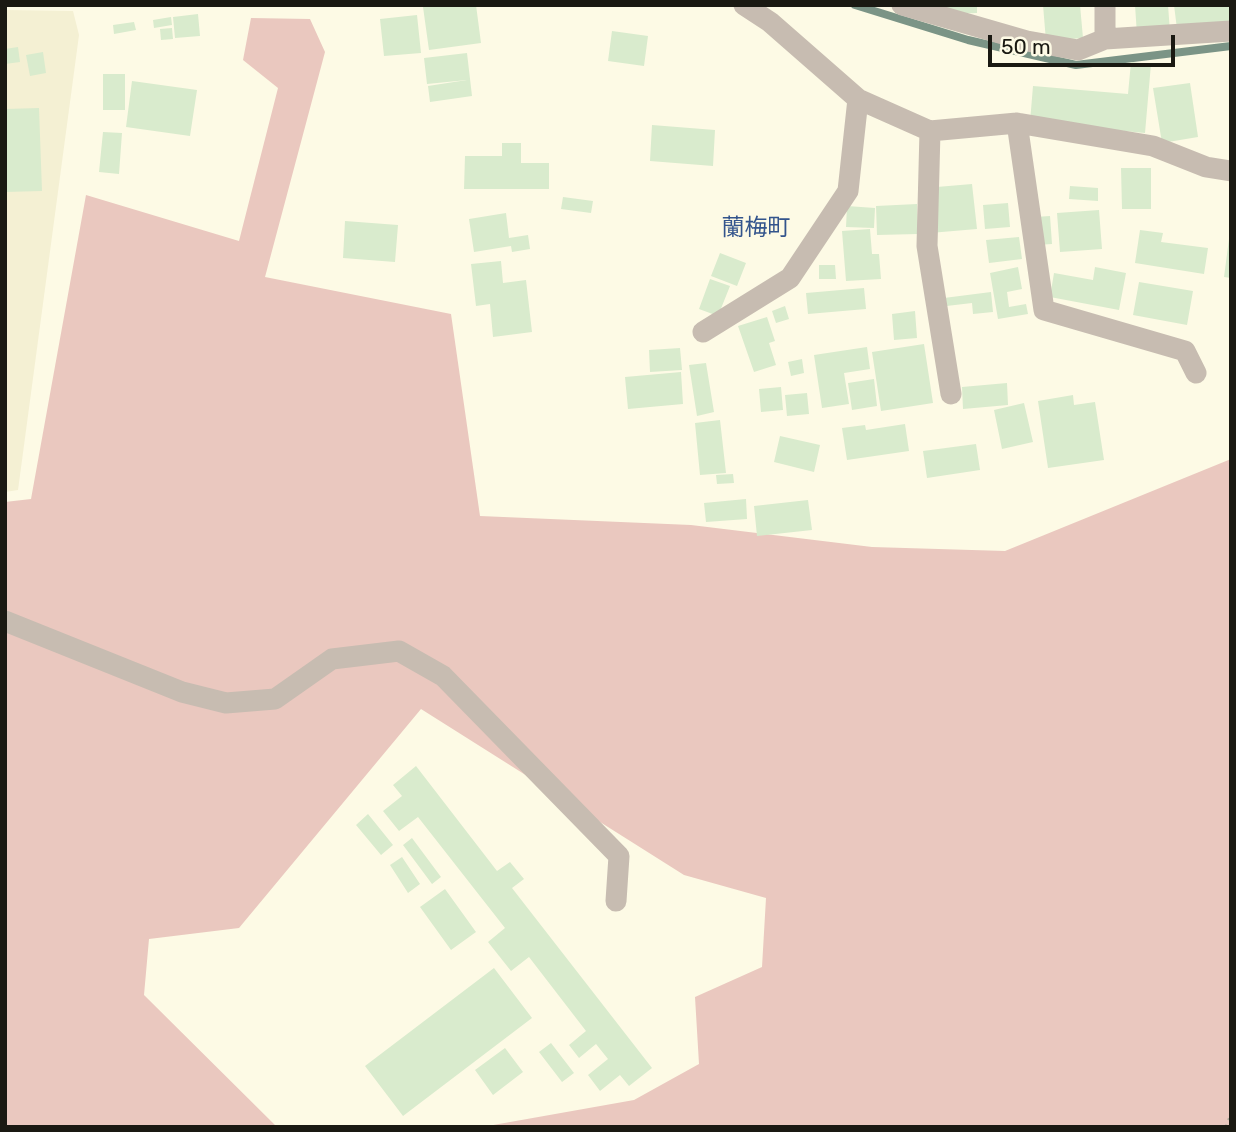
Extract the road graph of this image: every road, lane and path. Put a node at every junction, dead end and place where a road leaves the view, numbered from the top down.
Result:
1 (744, 5) edge
2 (756, 5) edge
3 (902, 5) edge
4 (1105, 5) edge
5 (770, 22) junction
6 (1231, 31) edge
7 (1105, 39) junction
8 (858, 99) junction
9 (1017, 123) junction
10 (930, 131) junction
11 (1231, 171) edge
12 (703, 332) dead end
13 (1196, 373) dead end
14 (951, 394) dead end
15 (5, 621) edge
16 (616, 901) dead end
17 (1231, 1116) edge
18 (1227, 1127) edge

1 - 5 street
2 - 5 street
3 - 7 street
4 - 7 street
5 - 8 street
6 - 7 street
8 - 10 street
8 - 12 street
9 - 10 street
9 - 11 street
9 - 13 street
10 - 14 street
15 - 16 street
17 - 18 path

